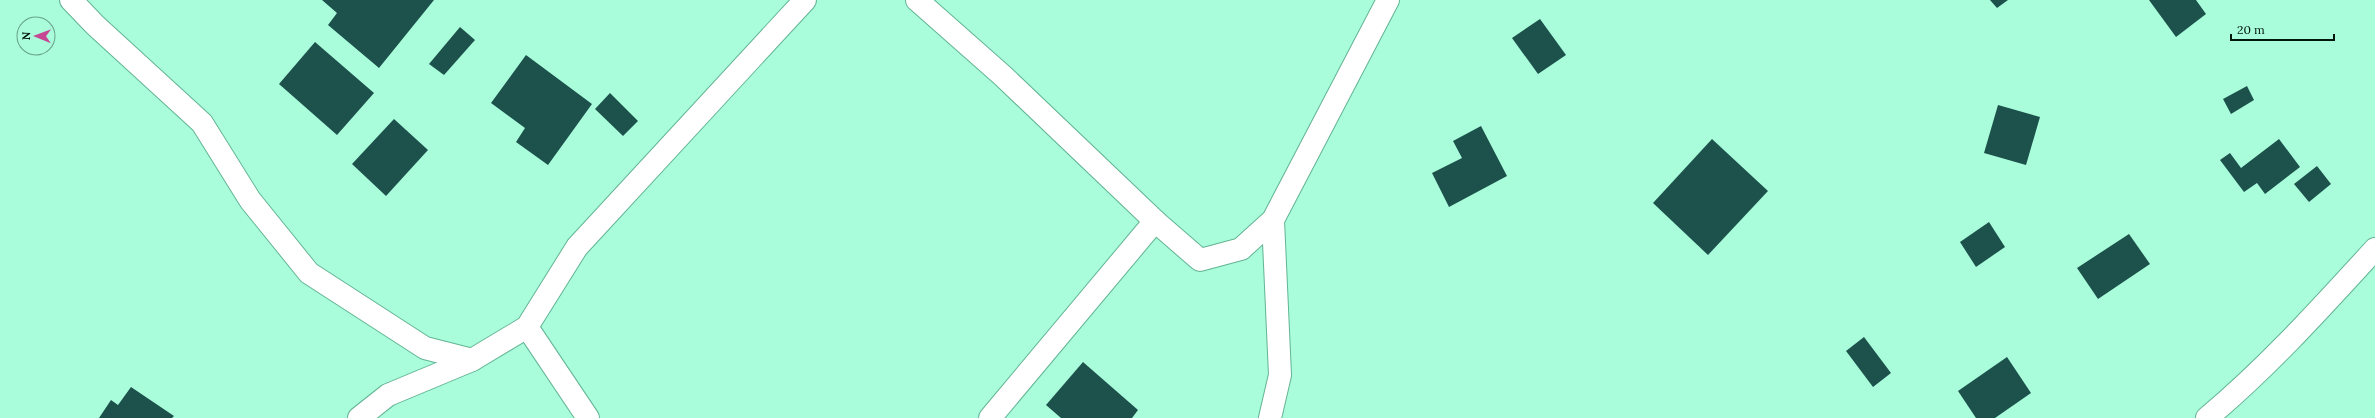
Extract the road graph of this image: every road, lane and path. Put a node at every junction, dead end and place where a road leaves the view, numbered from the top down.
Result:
1 (71, 0) edge
2 (805, 0) edge
3 (917, 0) edge
4 (1388, 0) edge
5 (1273, 220) junction
6 (1155, 222) junction
7 (2375, 249) edge
8 (527, 327) junction
9 (472, 360) junction
10 (359, 418) edge
11 (588, 418) edge
12 (990, 418) edge
13 (1270, 418) edge
14 (2207, 418) edge

1 - 9 street
2 - 8 street
3 - 6 street
4 - 5 street
5 - 6 street
5 - 13 street
6 - 12 street
7 - 14 street
8 - 9 street
8 - 11 street
9 - 10 street

